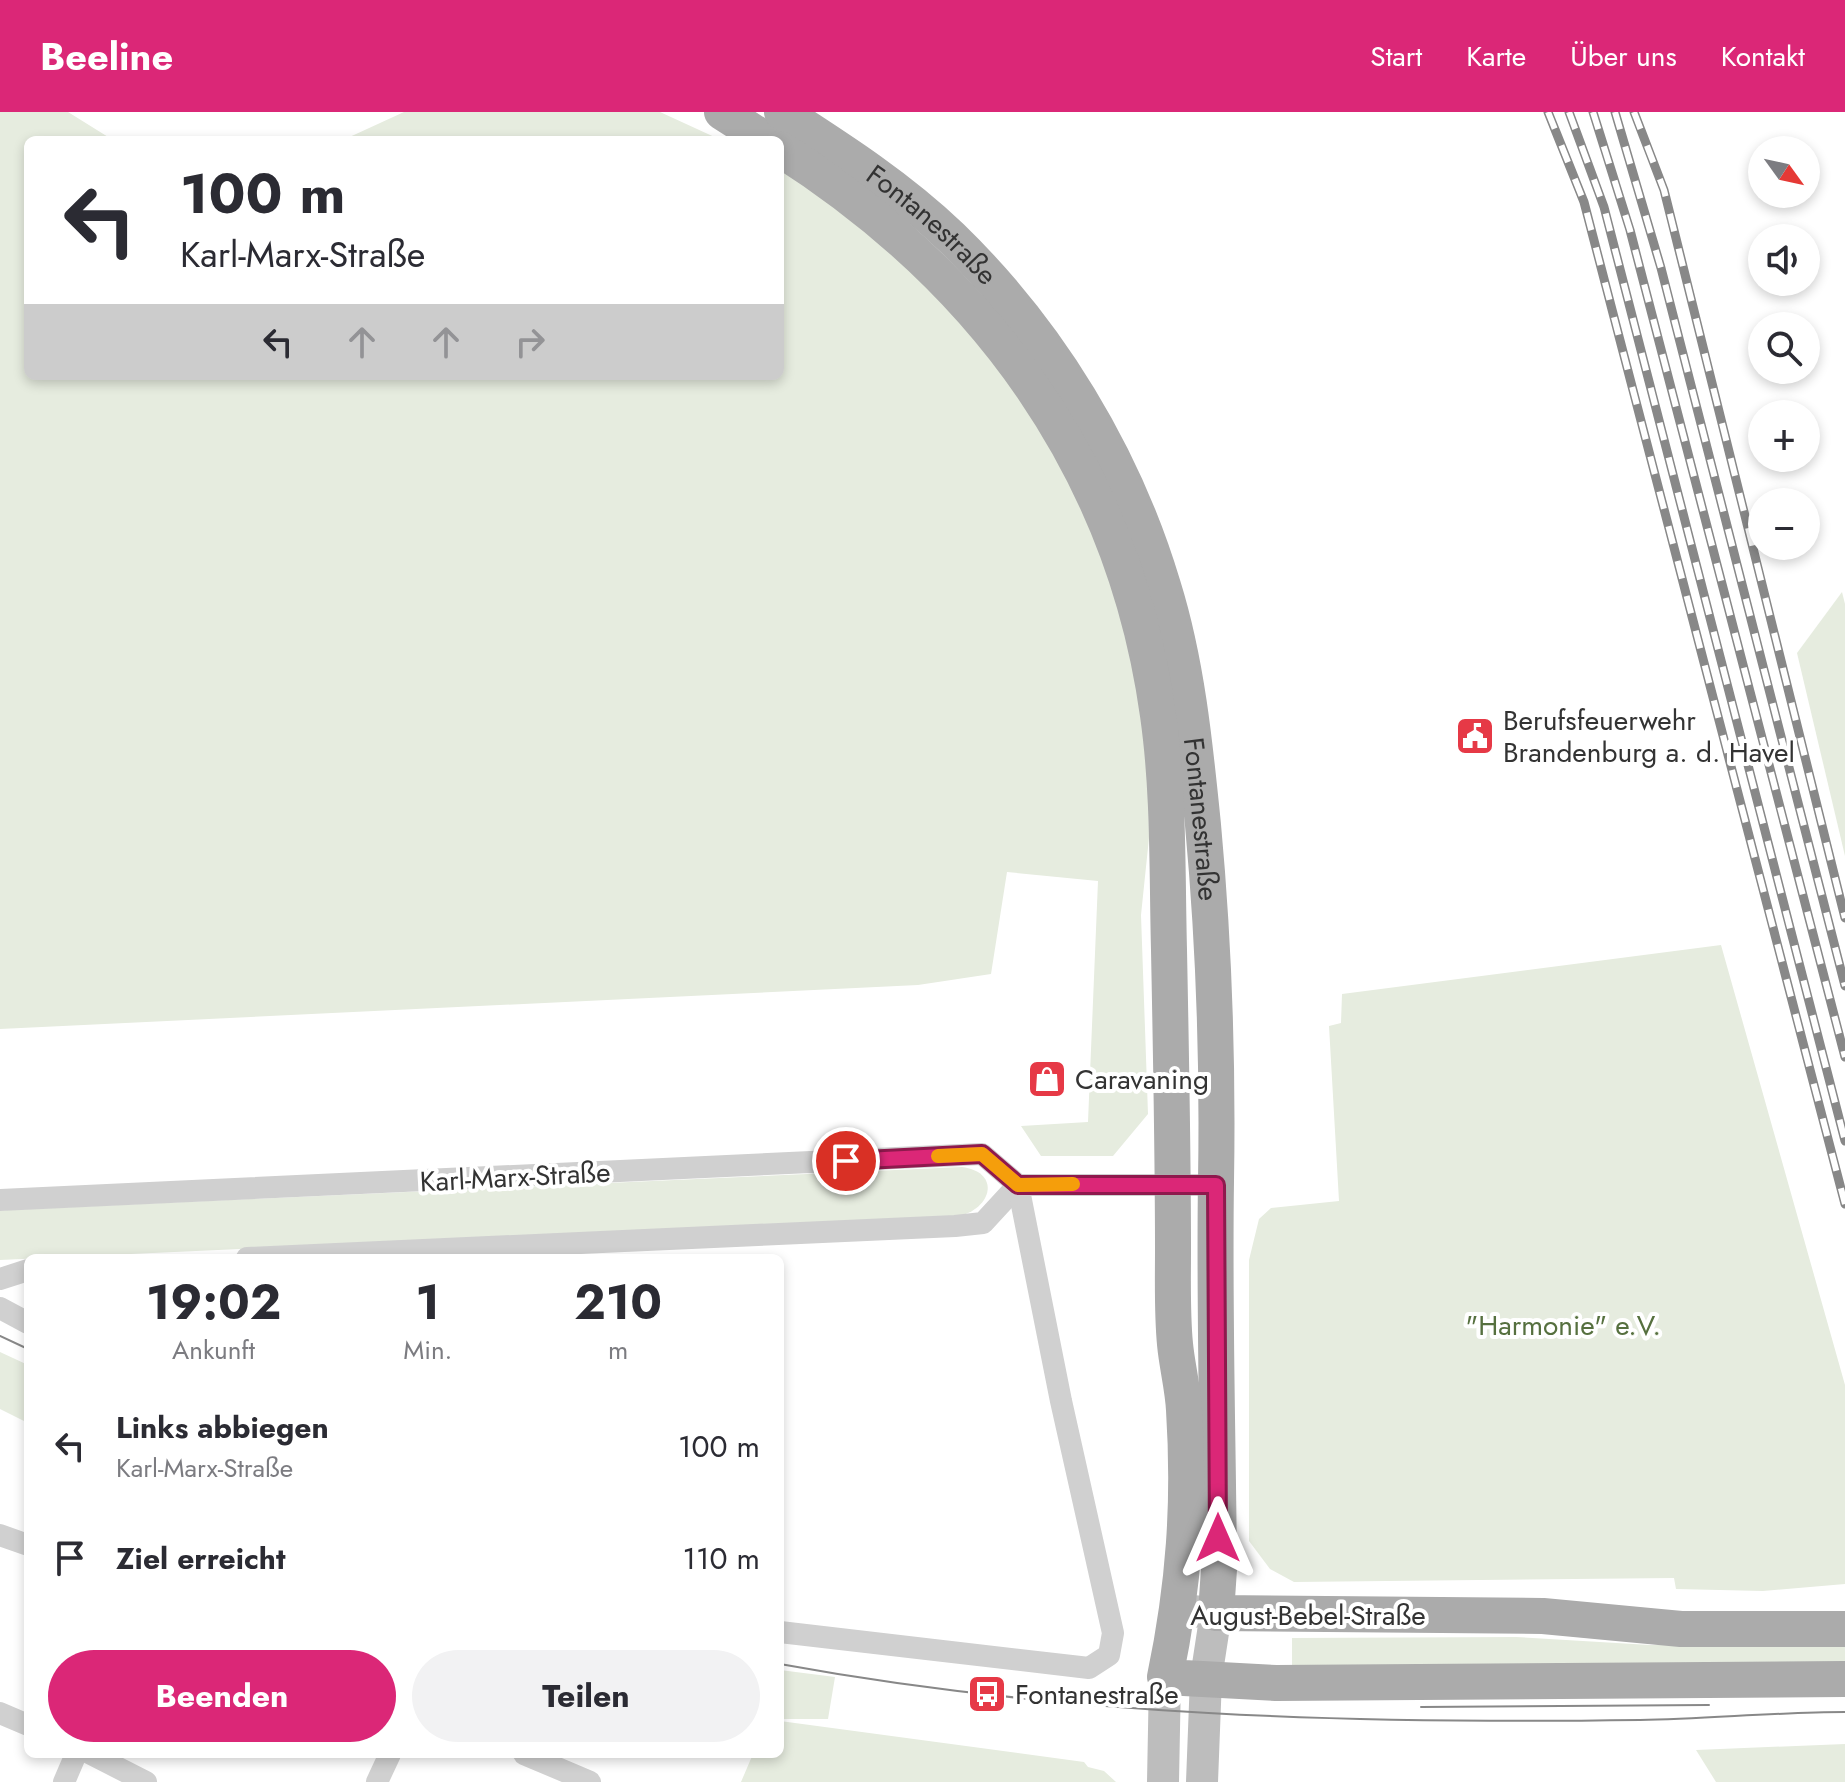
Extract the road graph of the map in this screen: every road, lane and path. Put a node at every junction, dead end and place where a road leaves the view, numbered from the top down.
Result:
1 (722, 112) edge
2 (782, 112) edge
3 (760, 136) edge
4 (784, 152) edge
5 (1173, 1183) junction
6 (1018, 1185) junction
7 (1216, 1185) junction
8 (0, 1200) edge
9 (336, 1254) edge
10 (24, 1271) edge
11 (0, 1279) edge
12 (0, 1308) edge
13 (24, 1321) edge
14 (0, 1535) edge
15 (24, 1544) edge
16 (1179, 1610) junction
17 (1216, 1613) junction
18 (1845, 1629) edge
19 (784, 1632) edge
20 (1165, 1677) junction
21 (1206, 1678) junction
22 (1845, 1679) edge
23 (0, 1713) edge
24 (24, 1723) edge
25 (74, 1758) edge
26 (99, 1758) edge
27 (388, 1758) edge
28 (533, 1758) edge
29 (64, 1782) edge
30 (146, 1782) edge
31 (377, 1782) edge
32 (590, 1782) edge
33 (1163, 1782) edge
34 (1202, 1782) edge

1 - 3 main road
2 - 7 main road, Fontanestraße
4 - 5 main road, Fontanestraße
5 - 6 street
5 - 7 street
5 - 16 main road, Fontanestraße
6 - 8 street, Karl-Marx-Straße
6 - 9 street
6 - 19 street
7 - 17 main road, Fontanestraße
10 - 11 street
12 - 13 street
14 - 15 street
16 - 17 main road, August-Bebel-Straße
16 - 20 main road, August-Bebel-Straße
17 - 18 main road, August-Bebel-Straße
17 - 21 main road, Fontanestraße
20 - 21 main road
20 - 33 main road
21 - 22 main road
21 - 34 main road, Fontanestraße
23 - 24 street
25 - 29 street
26 - 30 street
27 - 31 street
28 - 32 street

